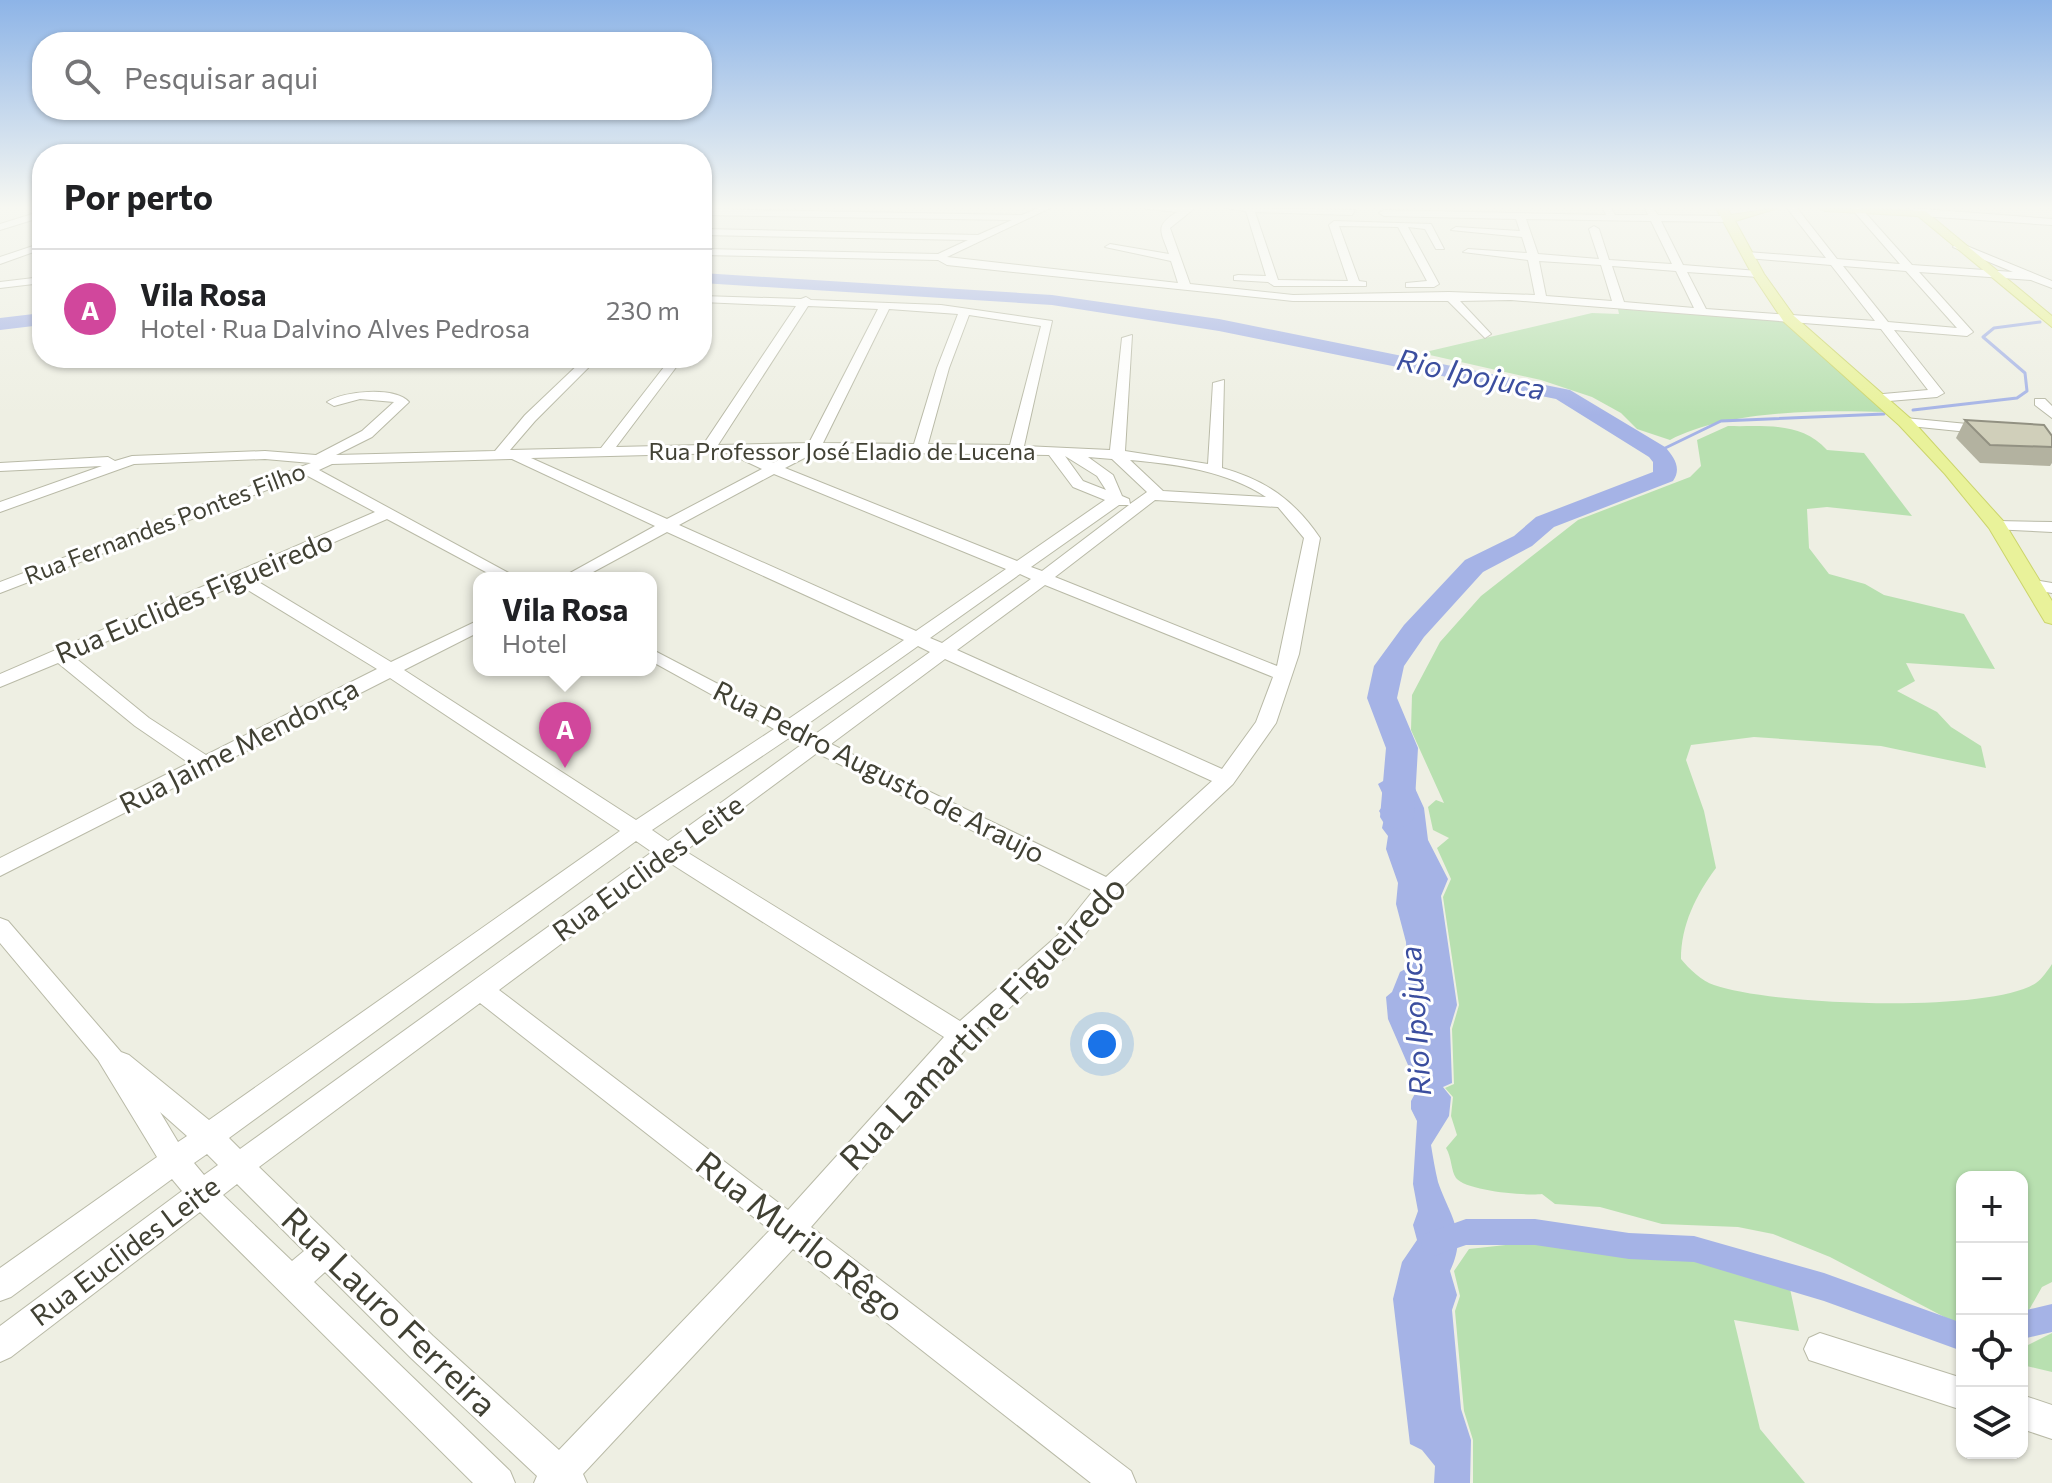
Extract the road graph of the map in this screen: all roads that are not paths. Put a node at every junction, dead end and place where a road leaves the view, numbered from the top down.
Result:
1 (1098, 277) edge
2 (1183, 277) edge
3 (1353, 277) edge
4 (1430, 277) edge
5 (1537, 277) edge
6 (1610, 277) edge
7 (1683, 277) edge
8 (1760, 277) edge
9 (1846, 277) edge
10 (1921, 277) edge
11 (2000, 277) edge
12 (2031, 277) edge
13 (1238, 278) dead end
14 (1272, 279) joint
15 (32, 281) edge
16 (1355, 284) junction
17 (0, 285) edge
18 (2052, 285) edge
19 (1185, 286) junction
20 (1449, 295) junction
21 (1541, 298) junction
22 (712, 299) edge
23 (806, 300) junction
24 (1619, 304) junction
25 (886, 305) junction
26 (1701, 310) junction
27 (965, 312) junction
28 (1789, 319) junction
29 (2052, 323) edge
30 (1884, 326) junction
31 (1485, 334) dead end
32 (1128, 338) dead end
33 (582, 368) edge
34 (669, 368) edge
35 (1219, 383) dead end
36 (1877, 398) junction
37 (334, 402) dead end
38 (2040, 402) dead end
39 (2052, 414) edge
40 (1905, 422) junction
41 (2008, 432) edge
42 (814, 447) junction
43 (920, 447) junction
44 (707, 450) junction
45 (1016, 450) junction
46 (604, 453) junction
47 (735, 453) junction
48 (1063, 453) junction
49 (506, 456) junction
50 (1117, 456) junction
51 (132, 460) junction
52 (318, 463) junction
53 (0, 467) edge
54 (1208, 468) junction
55 (775, 469) junction
56 (749, 481) junction
57 (1150, 497) junction
58 (1114, 501) junction
59 (0, 507) edge
60 (1293, 509) junction
61 (387, 513) junction
62 (1997, 526) junction
63 (2052, 527) edge
64 (666, 528) junction
65 (1017, 569) junction
66 (499, 572) edge
67 (581, 572) edge
68 (239, 577) junction
69 (1042, 579) junction
70 (2034, 585) junction
71 (0, 588) edge
72 (2052, 588) edge
73 (2052, 618) edge
74 (473, 628) edge
75 (916, 641) junction
76 (942, 653) junction
77 (60, 655) junction
78 (657, 657) edge
79 (391, 670) junction
80 (1281, 674) junction
81 (0, 681) edge
82 (788, 729) junction
83 (817, 745) junction
84 (203, 763) junction
85 (1226, 779) junction
86 (635, 831) junction
87 (669, 852) junction
88 (0, 868) edge
89 (1108, 888) junction
90 (0, 927) edge
91 (481, 990) junction
92 (962, 1035) junction
93 (107, 1052) junction
94 (210, 1138) junction
95 (176, 1163) junction
96 (237, 1167) junction
97 (201, 1193) junction
98 (790, 1230) junction
99 (326, 1252) junction
100 (291, 1281) junction
101 (0, 1286) edge
102 (0, 1346) edge
103 (1820, 1349) dead end
104 (1956, 1392) edge
105 (560, 1480) edge
106 (498, 1483) edge
107 (1119, 1483) edge

1 - 19 street
2 - 19 street
3 - 16 street
4 - 16 street
5 - 21 street
6 - 24 street
7 - 26 street
8 - 28 main road
9 - 30 street
10 - 30 street
11 - 29 main road
12 - 18 street
13 - 14 street
14 - 16 street
15 - 17 street
19 - 20 street
20 - 21 street
20 - 31 street
21 - 24 street
22 - 23 street
23 - 25 street
23 - 44 street
24 - 26 street
25 - 27 street
25 - 42 street
26 - 28 street
27 - 43 street
27 - 45 street
28 - 30 street
28 - 36 main road
30 - 36 street
32 - 50 street
33 - 49 street
34 - 46 street
35 - 54 street
36 - 40 main road
37 - 52 street
38 - 39 street
40 - 41 street
40 - 62 main road
42 - 43 street, Rua Professor José Eladio de Lucena
42 - 47 street, Rua Professor José Eladio de Lucena
42 - 55 street
43 - 45 street, Rua Professor José Eladio de Lucena
44 - 46 street, Rua Professor José Eladio de Lucena
44 - 47 street, Rua Professor José Eladio de Lucena
45 - 48 street, Rua Professor José Eladio de Lucena
46 - 49 street, Rua Professor José Eladio de Lucena
47 - 55 street
47 - 56 street
48 - 50 street, Rua Professor José Eladio de Lucena
48 - 58 street
49 - 52 street, Rua Professor José Eladio de Lucena
49 - 64 street, Rua Professor José Eladio de Lucena
50 - 54 street, Rua Professor José Eladio de Lucena
50 - 57 street
51 - 52 street
51 - 53 street
51 - 59 street
52 - 61 street
52 - 71 street, Rua Fernandes Pontes Filho
54 - 57 street, Rua Euclides Leite
54 - 60 street, Rua Professor José Eladio de Lucena
55 - 56 street
55 - 65 street
56 - 64 street
57 - 58 street
57 - 60 street
57 - 69 street, Rua Euclides Leite
58 - 65 street, Rua Euclides Leite
60 - 80 street, Rua Lamartine Figueiredo
61 - 66 street
61 - 68 street, Rua Euclides Figueiredo
62 - 63 street
62 - 70 main road
64 - 67 street
64 - 75 street, Rua Professor José Eladio de Lucena
65 - 69 street
65 - 75 street, Rua Euclides Leite
68 - 77 street, Rua Euclides Figueiredo
68 - 79 street
69 - 76 street, Rua Euclides Leite
69 - 80 street
70 - 72 street
70 - 73 main road
74 - 79 street, Rua Jaime Mendonça
75 - 76 street, Rua Professor José Eladio de Lucena
75 - 82 street, Rua Euclides Leite
76 - 83 street, Rua Euclides Leite
76 - 85 street, Rua Professor José Eladio de Lucena
77 - 81 street, Rua Euclides Figueiredo
77 - 84 street
78 - 82 street, Rua Pedro Augusto de Araujo
79 - 84 street, Rua Jaime Mendonça
79 - 86 street
80 - 85 street, Rua Lamartine Figueiredo
82 - 83 street, Rua Pedro Augusto de Araujo
82 - 86 street, Rua Euclides Leite
83 - 87 street, Rua Euclides Leite
83 - 89 street, Rua Pedro Augusto de Araujo
84 - 88 street, Rua Jaime Mendonça
85 - 89 street, Rua Lamartine Figueiredo
86 - 87 street
86 - 94 street, Rua Euclides Leite
87 - 91 street, Rua Euclides Leite
87 - 92 street
89 - 92 street, Rua Lamartine Figueiredo
90 - 93 street
91 - 96 street, Rua Euclides Leite
91 - 98 street, Rua Murilo Rêgo
92 - 98 street, Rua Lamartine Figueiredo
93 - 94 street, Rua Lauro Ferreira
93 - 95 street, Rua Lauro Ferreira
94 - 95 street, Rua Euclides Leite
94 - 96 street, Rua Lauro Ferreira
95 - 97 street, Rua Lauro Ferreira
95 - 101 street, Rua Euclides Leite
96 - 97 street, Rua Euclides Leite
96 - 99 street, Rua Lauro Ferreira
97 - 100 street, Rua Lauro Ferreira
97 - 102 street, Rua Euclides Leite
98 - 105 street, Rua Lamartine Figueiredo
98 - 107 street, Rua Murilo Rêgo
99 - 100 street
99 - 105 street, Rua Lauro Ferreira
100 - 106 street, Rua Lauro Ferreira
103 - 104 street

